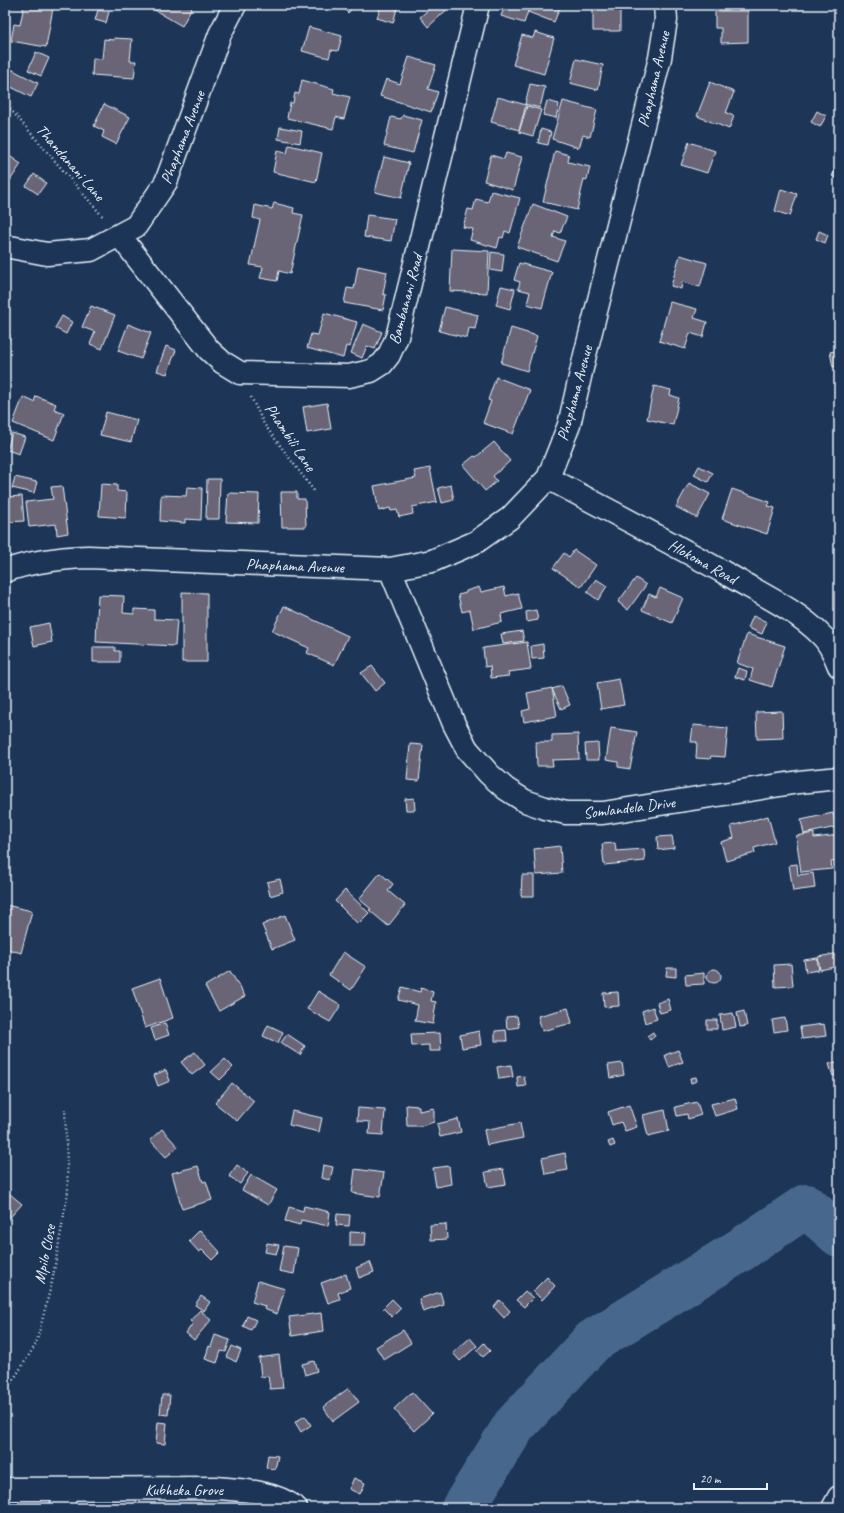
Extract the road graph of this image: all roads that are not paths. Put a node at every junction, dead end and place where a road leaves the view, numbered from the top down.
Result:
1 (235, 5) edge
2 (478, 5) edge
3 (664, 5) edge
4 (120, 236) junction
5 (5, 246) edge
6 (548, 478) junction
7 (390, 569) junction
8 (5, 572) edge
9 (839, 666) edge
10 (839, 778) edge
11 (5, 1489) edge
12 (839, 1497) edge
13 (64, 1498) edge
14 (296, 1508) edge
15 (833, 1508) edge

1 - 4 street, Phaphama Avenue
2 - 4 street, Bambanani Road
3 - 6 street, Phaphama Avenue
4 - 5 street, Phaphama Avenue
6 - 7 street, Phaphama Avenue
6 - 9 street, Hlokoma Road
7 - 8 street, Phaphama Avenue
7 - 10 street, Somlandela Drive
11 - 13 street, Kubheka Grove
12 - 15 street
13 - 14 street, Kubheka Grove

